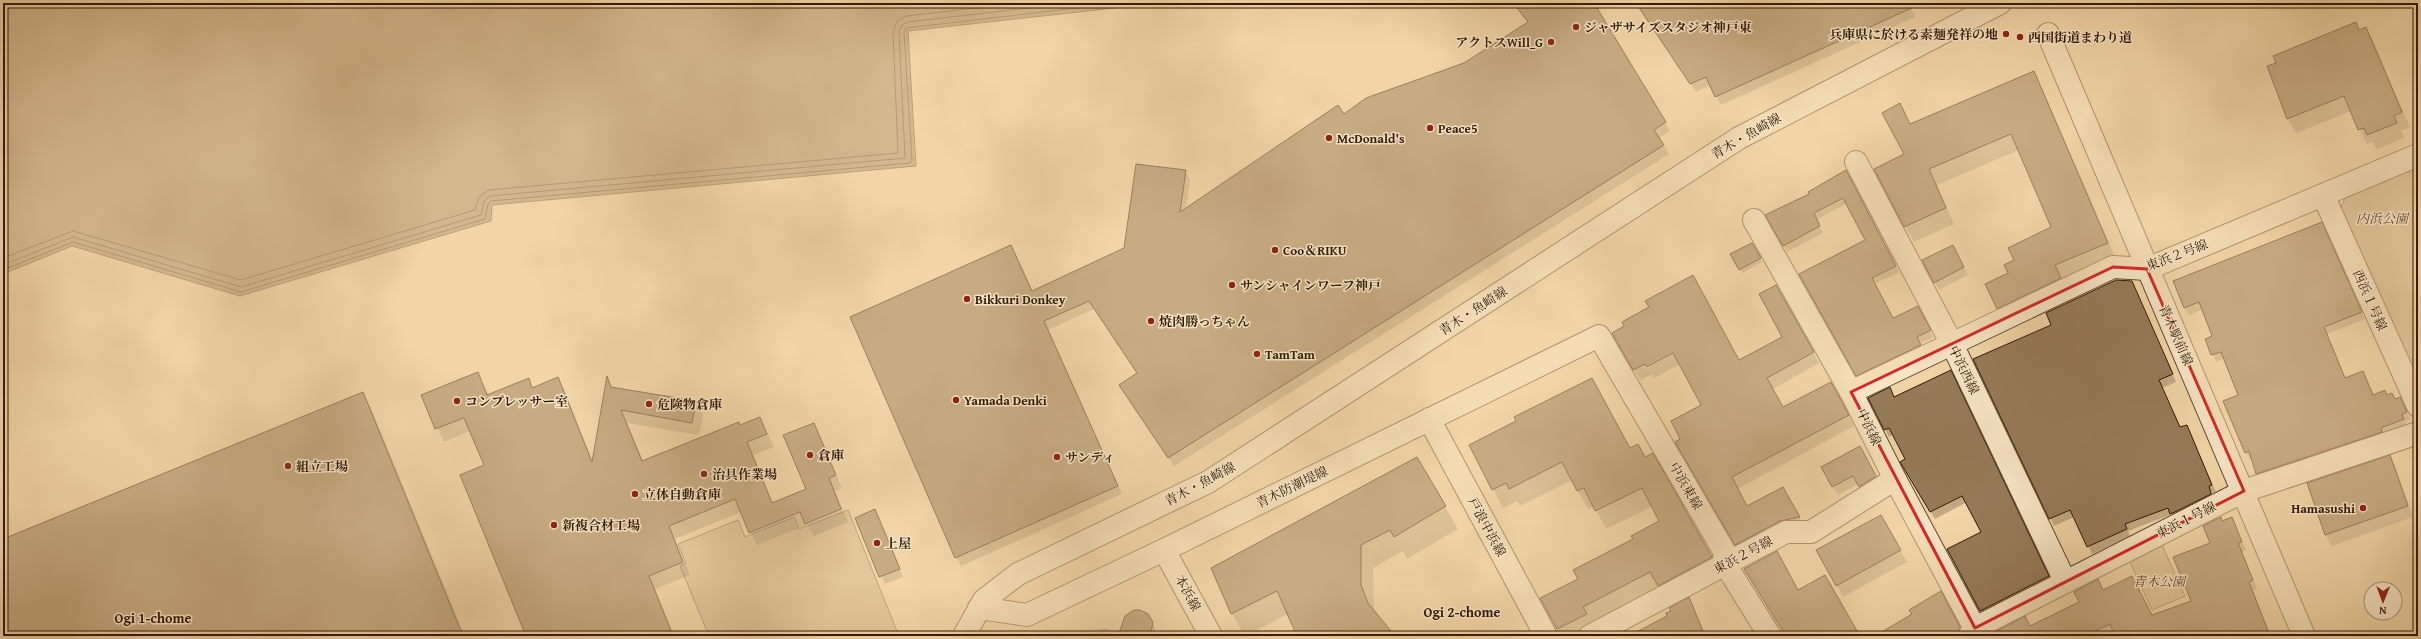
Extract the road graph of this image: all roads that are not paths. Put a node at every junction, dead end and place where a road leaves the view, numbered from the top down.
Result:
1 (2000, 3) edge
2 (2048, 34) dead end
3 (2418, 155) edge
4 (1856, 162) dead end
5 (2323, 195) junction
6 (1754, 220) dead end
7 (2147, 269) junction
8 (1599, 336) joint
9 (1952, 344) junction
10 (1851, 392) junction
11 (2418, 406) edge
12 (1429, 419) junction
13 (2418, 433) edge
14 (1894, 479) junction
15 (2244, 491) junction
16 (1164, 550) junction
17 (1725, 564) junction
18 (2065, 581) junction
19 (979, 608) junction
20 (1974, 633) edge
21 (964, 636) edge
22 (1211, 636) edge
23 (1546, 636) edge
24 (1590, 636) edge
25 (1770, 636) edge
26 (2304, 636) edge

1 - 19 street, 青木・魚崎線
2 - 7 street, 青木駅前線
3 - 5 street, 東浜２号線
4 - 9 street, 中浜西線
5 - 7 street, 東浜２号線
5 - 11 street, 西浜１号線
6 - 10 street, 中浜線
7 - 9 street, 東浜２号線
7 - 15 street, 青木駅前線
8 - 12 street, 青木防潮堤線
8 - 17 street, 中浜東線
9 - 10 street, 東浜２号線
9 - 18 street, 中浜西線
10 - 14 street, 中浜線
12 - 16 street, 青木防潮堤線
12 - 23 street, 戸浪中浜線
13 - 15 street, 東浜１号線
14 - 17 street, 東浜２号線
14 - 20 street, 中浜線
15 - 18 street, 東浜１号線
15 - 26 street, 青木駅前線
16 - 19 street, 青木防潮堤線
16 - 22 street, 本浜線
17 - 24 street, 東浜２号線
17 - 25 street, 中浜東線
18 - 20 street, 東浜１号線
19 - 21 street, 青木・魚崎線

